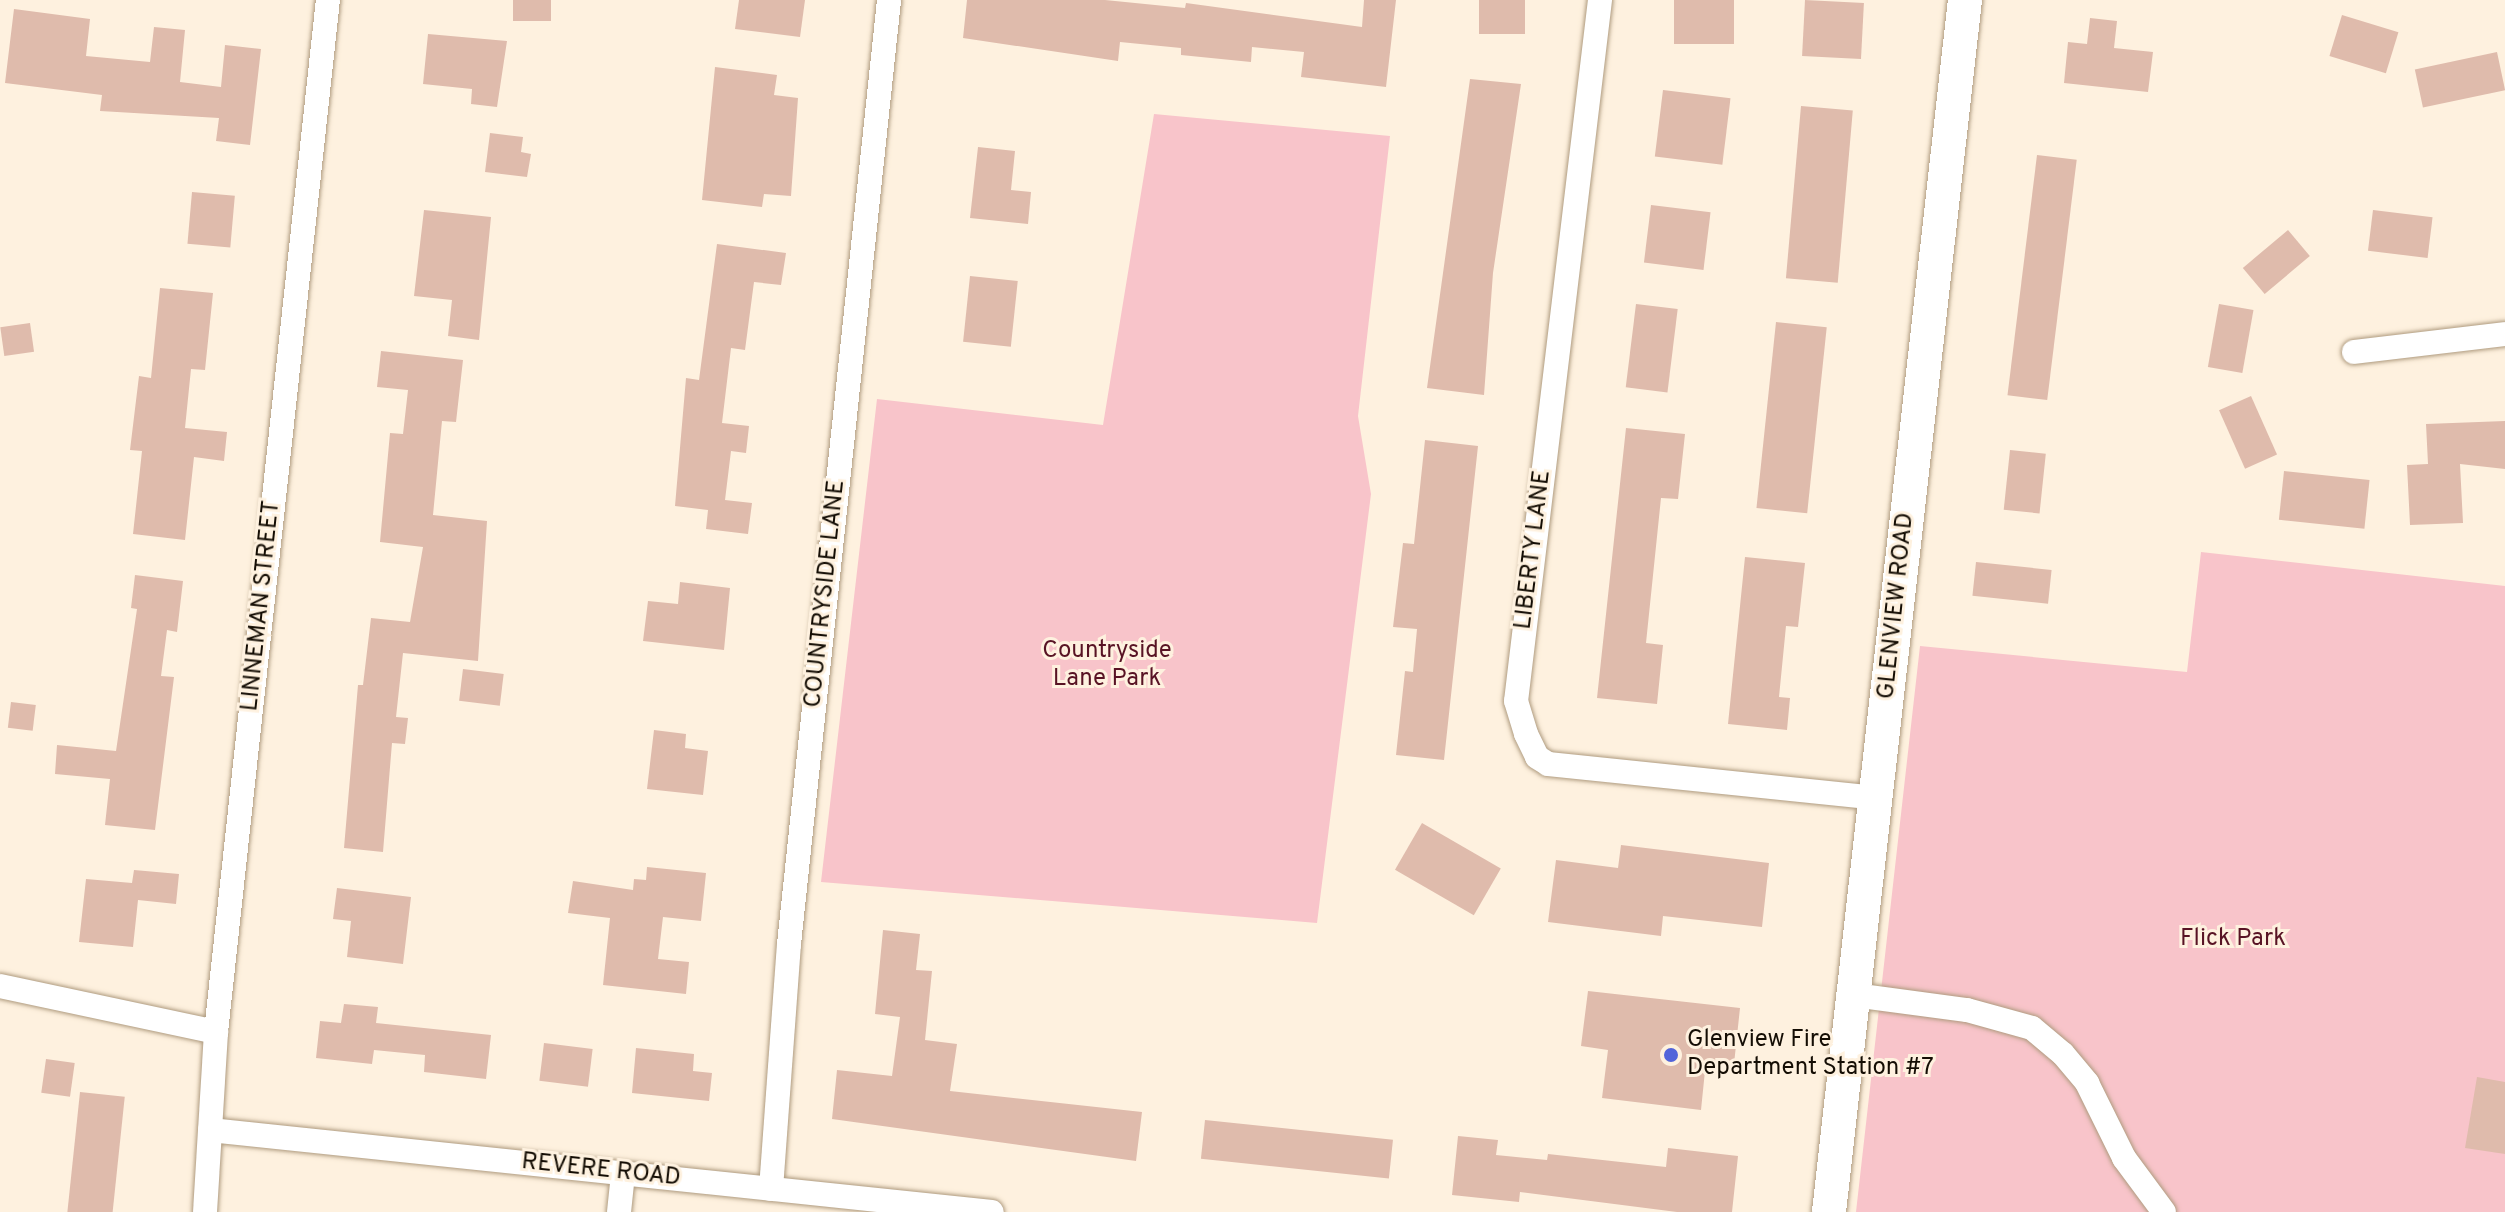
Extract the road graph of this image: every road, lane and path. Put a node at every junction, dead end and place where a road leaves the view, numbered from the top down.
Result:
1 (328, 0) edge
2 (889, 0) edge
3 (1600, 0) edge
4 (1965, 0) edge
5 (2505, 334) edge
6 (2354, 352) dead end
7 (1876, 798) junction
8 (0, 986) edge
9 (1854, 995) junction
10 (216, 1032) junction
11 (210, 1130) junction
12 (623, 1173) junction
13 (771, 1189) junction
14 (205, 1212) edge
15 (619, 1212) edge
16 (992, 1212) edge
17 (1829, 1212) edge
18 (2164, 1212) edge

1 - 10 street, LINNEMAN STREET
2 - 13 street, COUNTRYSIDE LANE
3 - 7 street, LIBERTY LANE
4 - 7 main road, GLENVIEW ROAD
5 - 6 street
7 - 9 main road, GLENVIEW ROAD
8 - 10 street
9 - 17 main road, GLENVIEW ROAD
9 - 18 street
10 - 11 street, LINNEMAN STREET
11 - 12 street, REVERE ROAD
11 - 14 street, LINNEMAN STREET
12 - 13 street, REVERE ROAD
12 - 15 street
13 - 16 street, REVERE ROAD

